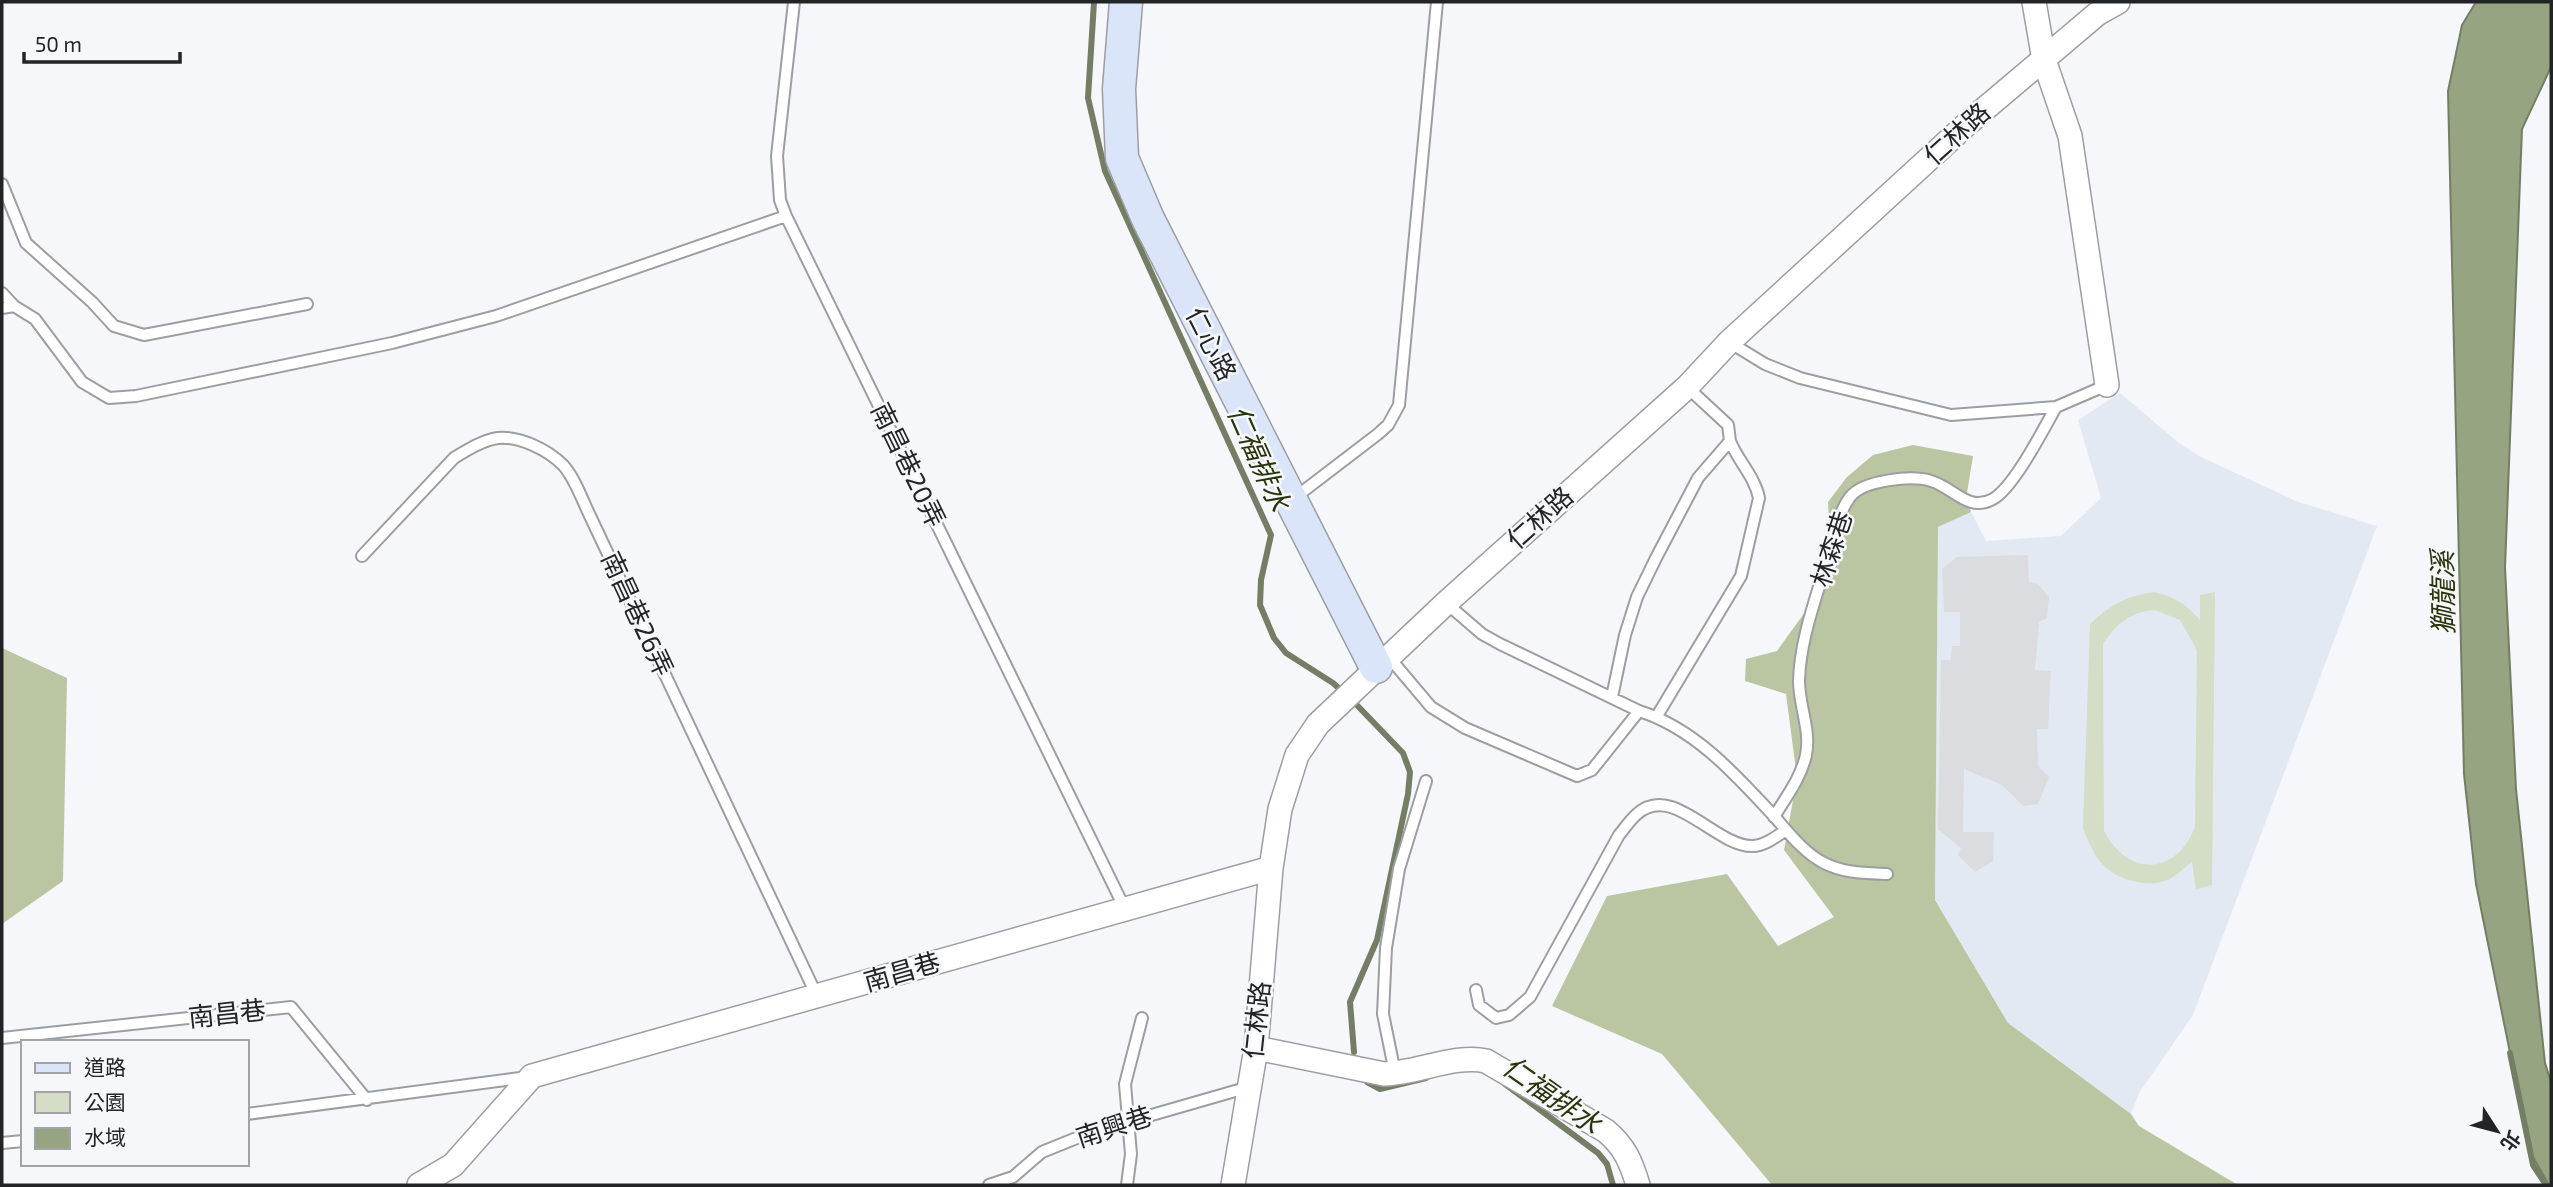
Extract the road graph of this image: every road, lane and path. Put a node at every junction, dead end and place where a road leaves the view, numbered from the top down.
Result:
1 (794, 2) edge
2 (1126, 2) edge
3 (1437, 2) edge
4 (2034, 2) edge
5 (2118, 2) edge
6 (2044, 60) junction
7 (2, 184) edge
8 (786, 216) junction
9 (2, 293) edge
10 (307, 304) dead end
11 (14, 306) junction
12 (2, 308) edge
13 (1729, 342) junction
14 (2107, 385) joint
15 (1687, 387) junction
16 (2056, 407) junction
17 (1730, 441) junction
18 (1291, 501) junction
19 (362, 556) dead end
20 (1446, 603) junction
21 (1374, 669) junction
22 (1612, 697) junction
23 (1639, 711) junction
24 (1657, 716) junction
25 (1426, 781) dead end
26 (1774, 817) junction
27 (1786, 830) junction
28 (1271, 868) junction
29 (1887, 874) dead end
30 (1125, 909) junction
31 (1476, 990) dead end
32 (817, 996) junction
33 (1142, 1018) dead end
34 (2, 1038) edge
35 (1256, 1048) junction
36 (1395, 1073) junction
37 (532, 1076) junction
38 (1249, 1087) junction
39 (367, 1100) junction
40 (248, 1114) edge
41 (1128, 1122) junction
42 (21, 1141) edge
43 (2, 1143) edge
44 (419, 1185) edge
45 (989, 1185) edge
46 (1127, 1185) edge
47 (1233, 1185) edge
48 (1638, 1185) edge

1 - 8 lane, 南昌巷20弄
2 - 18 street, 仁心路
3 - 18 lane
4 - 6 street
5 - 6 street, 仁林路
6 - 13 street, 仁林路
6 - 14 street
7 - 10 lane
8 - 11 lane
8 - 30 lane, 南昌巷20弄
9 - 11 lane
11 - 12 lane
13 - 15 street, 仁林路
13 - 16 lane
14 - 16 lane
15 - 17 lane
15 - 20 street, 仁林路
16 - 26 lane, 林森巷
17 - 22 lane
17 - 24 lane
18 - 21 street, 仁心路
19 - 32 lane, 南昌巷26弄
20 - 21 street, 仁林路
20 - 22 lane
21 - 23 lane
21 - 28 street, 仁林路
22 - 23 lane
23 - 24 lane
24 - 26 lane
25 - 36 lane
26 - 27 lane
27 - 29 lane
27 - 31 lane
28 - 30 street, 南昌巷
28 - 35 street, 仁林路
30 - 32 street, 南昌巷
32 - 37 street, 南昌巷
33 - 41 lane
34 - 39 lane, 南昌巷
35 - 36 street
35 - 38 street, 仁林路
36 - 48 street
37 - 39 lane, 南昌巷
37 - 44 street
38 - 41 lane, 南興巷
38 - 47 street, 仁林路
39 - 40 lane, 南昌巷
41 - 45 lane, 南興巷
41 - 46 lane
42 - 43 lane

